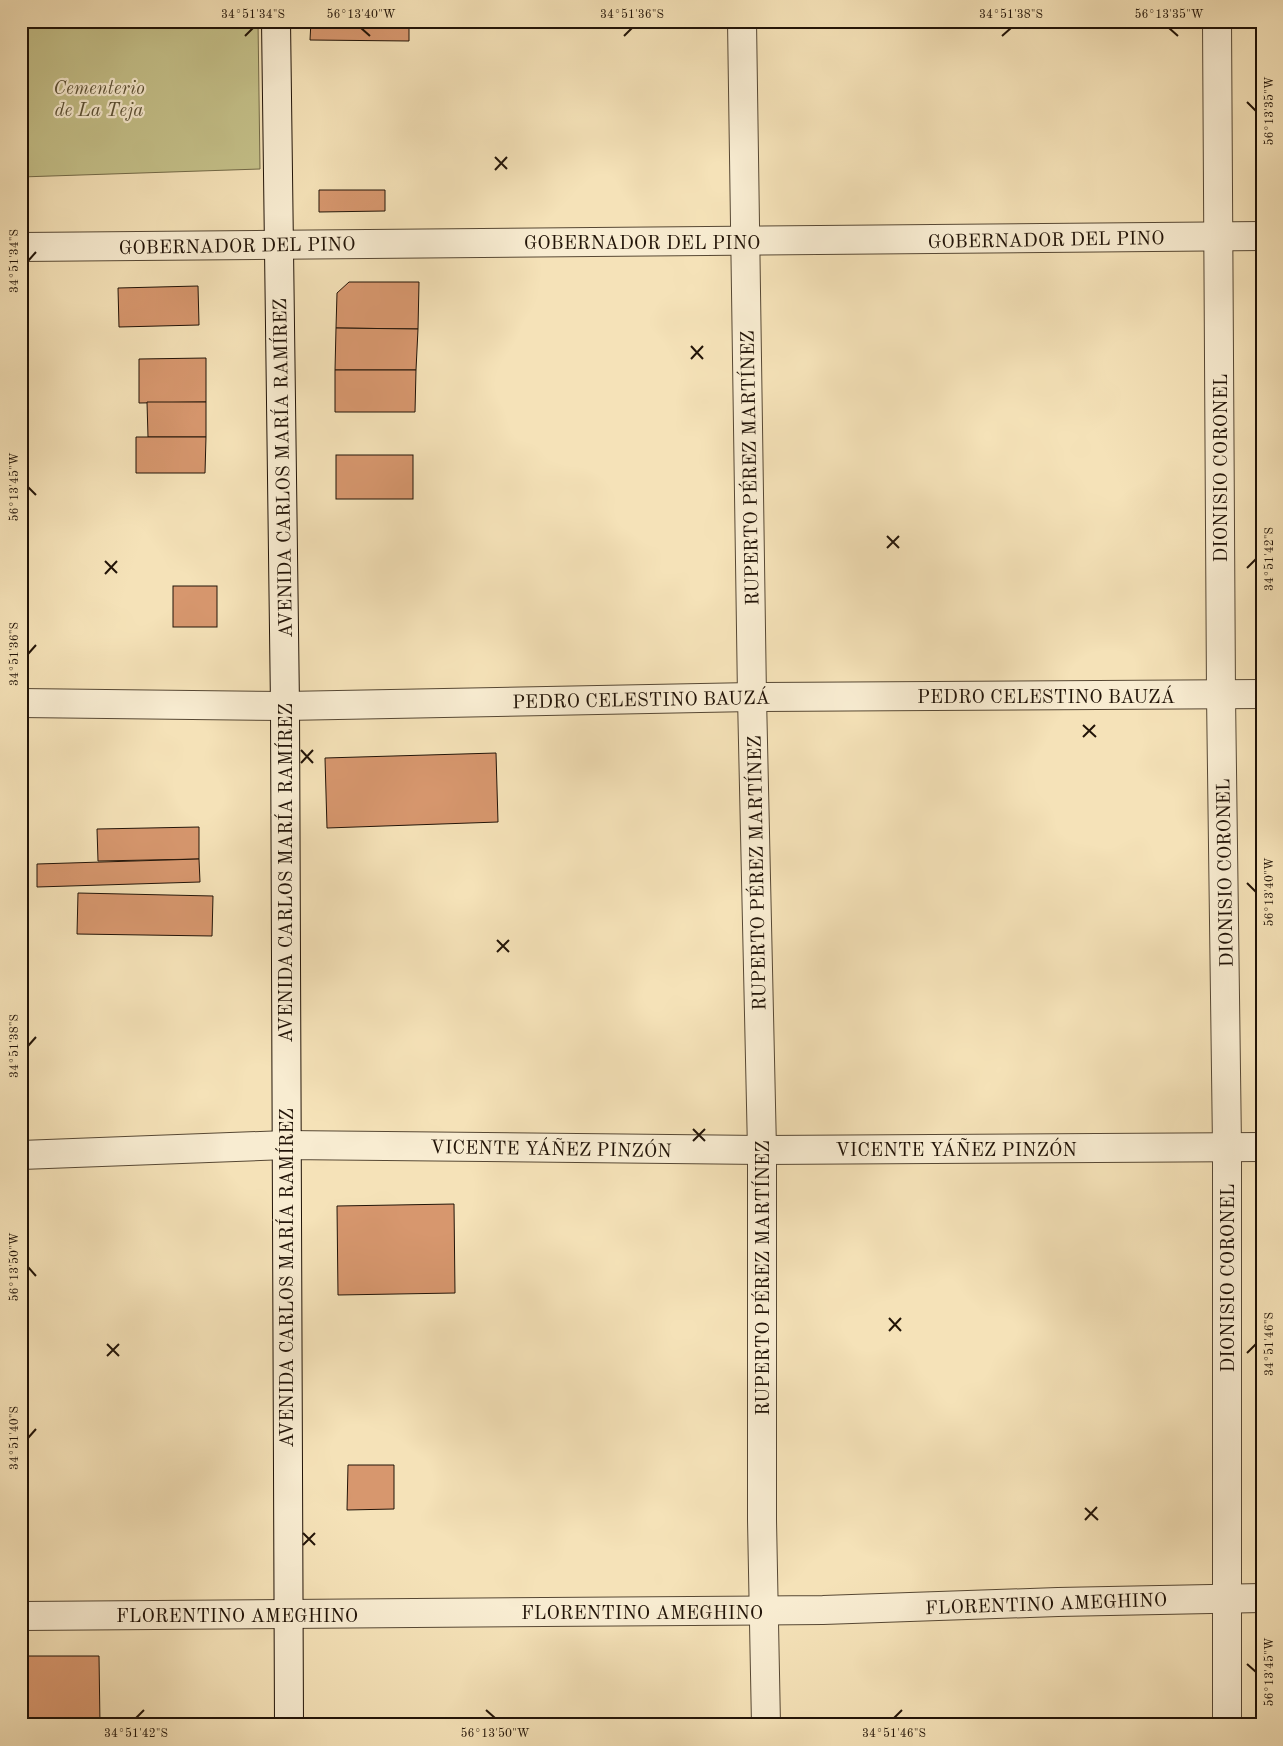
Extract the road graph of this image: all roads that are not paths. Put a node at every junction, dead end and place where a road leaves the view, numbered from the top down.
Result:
1 (276, 21) edge
2 (742, 21) edge
3 (1217, 21) edge
4 (1262, 236) edge
5 (1218, 237) junction
6 (746, 242) junction
7 (279, 244) junction
8 (21, 247) edge
9 (1262, 694) edge
10 (1221, 695) junction
11 (752, 697) junction
12 (21, 703) edge
13 (285, 706) junction
14 (286, 1145) junction
15 (1262, 1146) edge
16 (1227, 1147) junction
17 (762, 1150) junction
18 (21, 1155) edge
19 (1226, 1598) junction
20 (1262, 1598) edge
21 (763, 1610) junction
22 (288, 1615) junction
23 (21, 1616) edge
24 (289, 1725) edge
25 (766, 1725) edge
26 (1227, 1725) edge

1 - 7 street, AVENIDA CARLOS MARÍA RAMÍREZ
2 - 6 street, RUPERTO PÉREZ MARTÍNEZ
3 - 5 street, DIONISIO CORONEL
4 - 5 street, GOBERNADOR DEL PINO
5 - 6 street, GOBERNADOR DEL PINO
5 - 10 street, DIONISIO CORONEL
6 - 7 street, GOBERNADOR DEL PINO
6 - 11 street, RUPERTO PÉREZ MARTÍNEZ
7 - 8 street, GOBERNADOR DEL PINO
7 - 13 street, AVENIDA CARLOS MARÍA RAMÍREZ
9 - 10 street, PEDRO CELESTINO BAUZÁ
10 - 11 street, PEDRO CELESTINO BAUZÁ
10 - 16 street, DIONISIO CORONEL
11 - 13 street, PEDRO CELESTINO BAUZÁ
11 - 17 street, RUPERTO PÉREZ MARTÍNEZ
12 - 13 street, PEDRO CELESTINO BAUZÁ
13 - 14 street, AVENIDA CARLOS MARÍA RAMÍREZ
14 - 17 street, VICENTE YÁÑEZ PINZÓN
14 - 18 street, VICENTE YÁÑEZ PINZÓN
14 - 22 street, AVENIDA CARLOS MARÍA RAMÍREZ
15 - 16 street, VICENTE YÁÑEZ PINZÓN
16 - 17 street, VICENTE YÁÑEZ PINZÓN
16 - 19 street, DIONISIO CORONEL
17 - 21 street, RUPERTO PÉREZ MARTÍNEZ
19 - 20 street, FLORENTINO AMEGHINO
19 - 21 street, FLORENTINO AMEGHINO
19 - 26 street, DIONISIO CORONEL
21 - 22 street, FLORENTINO AMEGHINO
21 - 25 street, RUPERTO PÉREZ MARTÍNEZ
22 - 23 street, FLORENTINO AMEGHINO
22 - 24 street, AVENIDA CARLOS MARÍA RAMÍREZ

